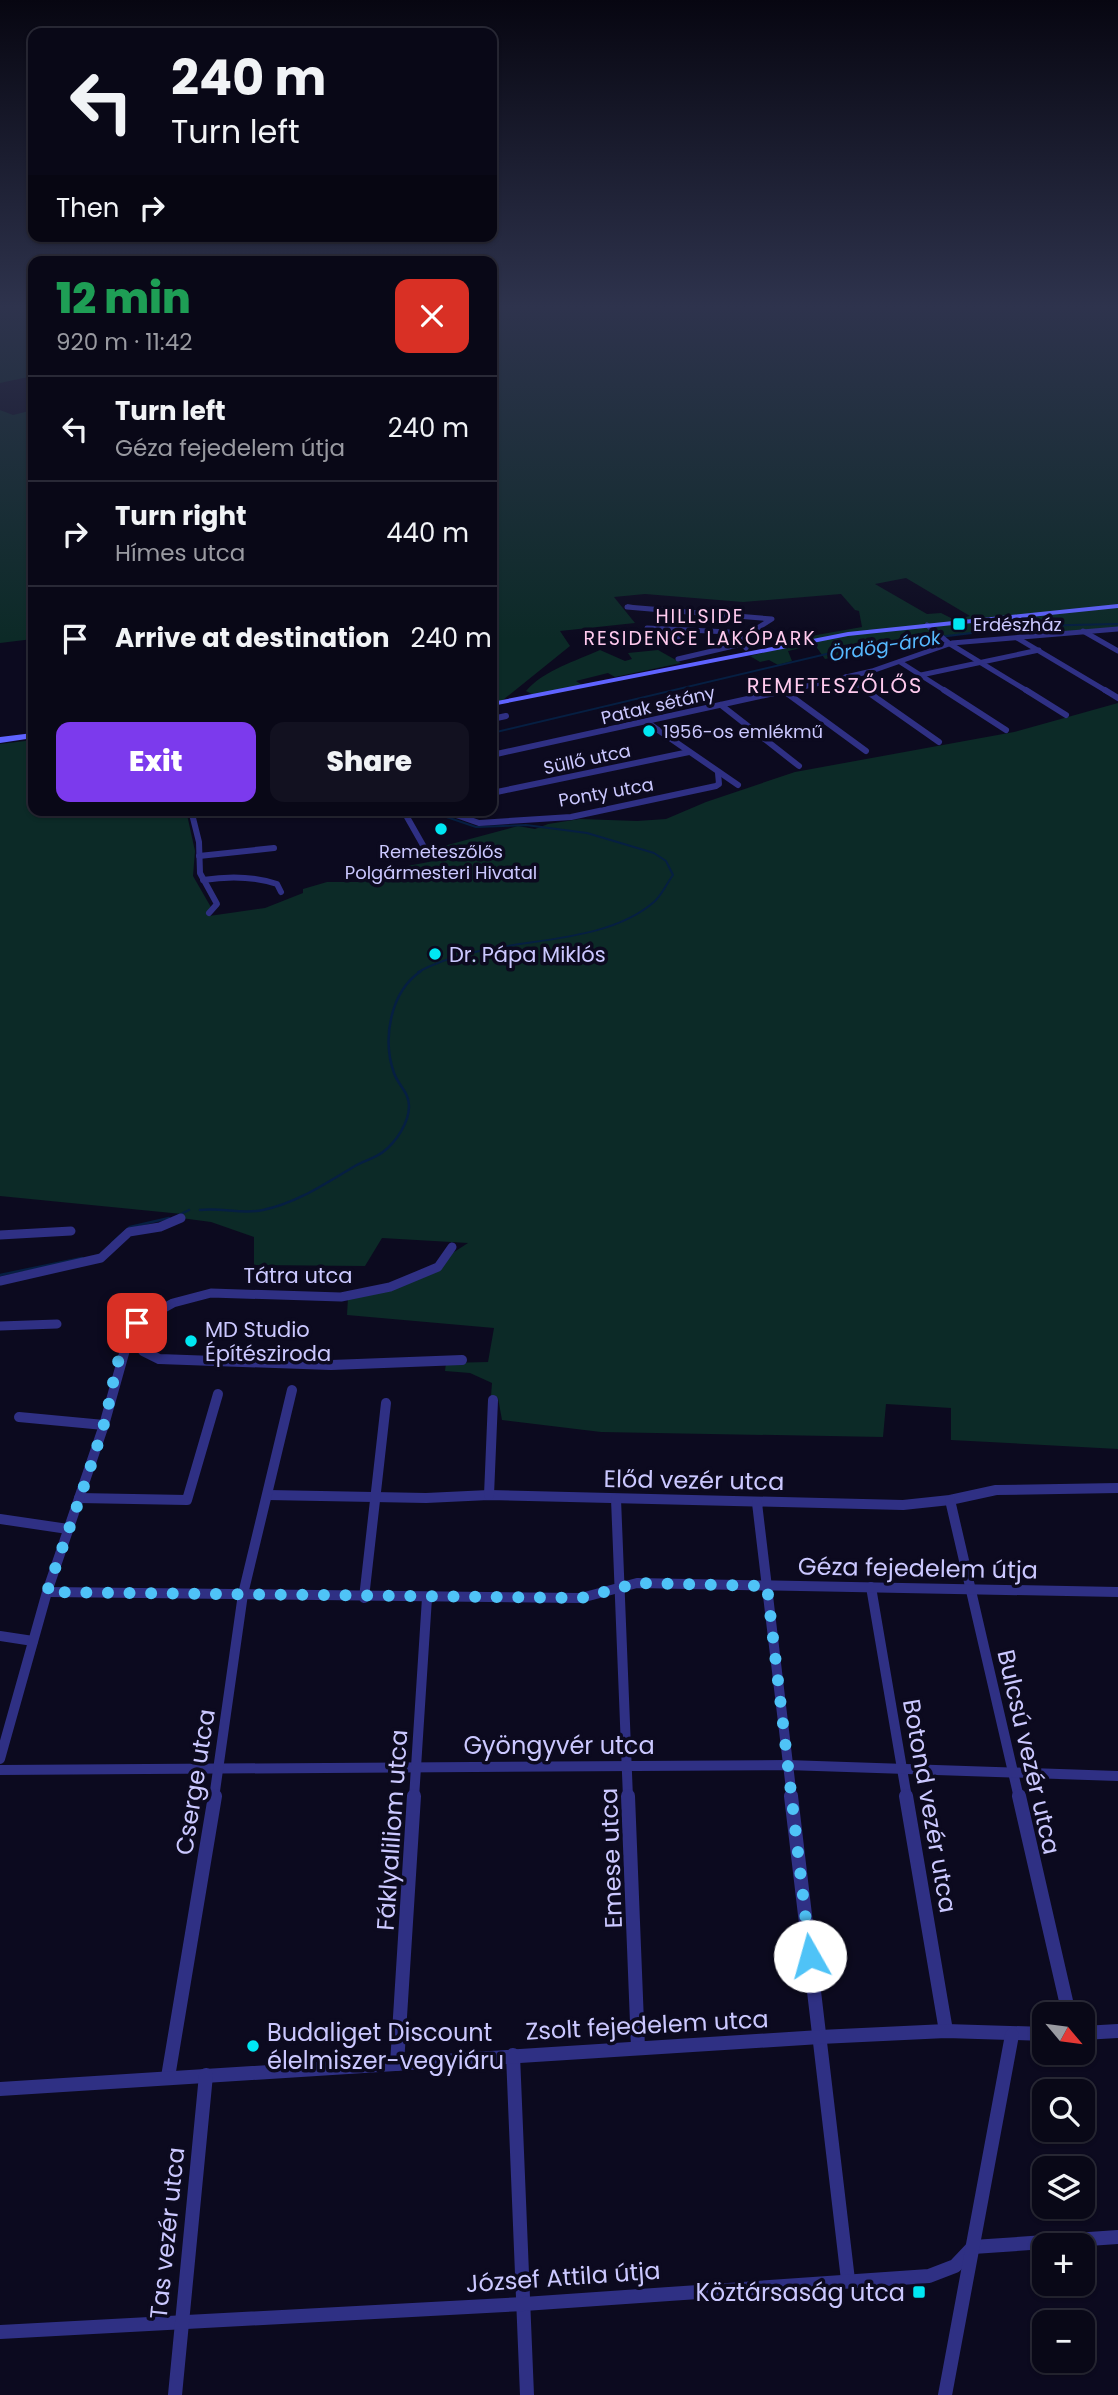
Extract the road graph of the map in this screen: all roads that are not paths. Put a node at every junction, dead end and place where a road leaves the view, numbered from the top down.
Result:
1 (1118, 606) edge
2 (662, 610) junction
3 (927, 625) junction
4 (647, 628) dead end
5 (1118, 629) edge
6 (701, 631) junction
7 (1083, 631) junction
8 (749, 633) junction
9 (1016, 637) junction
10 (661, 640) dead end
11 (950, 644) junction
12 (1039, 650) junction
13 (1118, 651) edge
14 (678, 659) dead end
15 (978, 661) junction
16 (900, 662) junction
17 (921, 675) junction
18 (846, 677) junction
19 (784, 691) junction
20 (1118, 698) edge
21 (497, 703) edge
22 (721, 705) junction
23 (1066, 715) dead end
24 (506, 716) dead end
25 (497, 718) edge
26 (648, 723) junction
27 (1006, 730) dead end
28 (28, 737) edge
29 (0, 740) edge
30 (939, 742) dead end
31 (866, 751) dead end
32 (689, 752) junction
33 (497, 754) edge
34 (799, 766) dead end
35 (718, 773) junction
36 (738, 785) dead end
37 (497, 792) edge
38 (195, 816) edge
39 (406, 816) edge
40 (457, 816) edge
41 (424, 847) dead end
42 (274, 848) dead end
43 (199, 856) junction
44 (202, 880) junction
45 (281, 892) dead end
46 (209, 914) dead end
47 (181, 1218) dead end
48 (71, 1231) dead end
49 (0, 1235) edge
50 (452, 1247) dead end
51 (0, 1281) edge
52 (137, 1323) junction
53 (57, 1324) dead end
54 (0, 1326) edge
55 (462, 1360) dead end
56 (292, 1390) dead end
57 (218, 1394) dead end
58 (494, 1400) dead end
59 (386, 1404) dead end
60 (19, 1417) dead end
61 (104, 1425) junction
62 (1118, 1488) edge
63 (268, 1495) junction
64 (489, 1495) junction
65 (374, 1496) junction
66 (79, 1498) junction
67 (616, 1499) junction
68 (950, 1500) junction
69 (757, 1503) junction
70 (0, 1518) edge
71 (68, 1529) junction
72 (767, 1586) junction
73 (620, 1587) junction
74 (871, 1587) junction
75 (969, 1590) junction
76 (47, 1592) junction
77 (1118, 1592) edge
78 (243, 1594) junction
79 (364, 1598) junction
80 (427, 1598) junction
81 (0, 1636) edge
82 (33, 1641) junction
83 (0, 1759) edge
84 (787, 1765) junction
85 (629, 1766) junction
86 (418, 1767) junction
87 (903, 1768) junction
88 (219, 1769) junction
89 (0, 1770) edge
90 (1013, 1772) junction
91 (1118, 1776) edge
92 (1066, 2002) edge
93 (946, 2031) junction
94 (1118, 2031) edge
95 (1096, 2032) edge
96 (1032, 2034) edge
97 (1012, 2035) junction
98 (820, 2037) junction
99 (638, 2048) junction
100 (513, 2055) junction
101 (397, 2064) junction
102 (206, 2076) junction
103 (168, 2077) junction
104 (0, 2090) edge
105 (1118, 2237) edge
106 (973, 2247) junction
107 (848, 2280) junction
108 (524, 2304) junction
109 (181, 2320) junction
110 (0, 2332) edge
111 (175, 2395) edge
112 (527, 2395) edge
113 (944, 2395) edge

1 - 3 street
2 - 2 street
2 - 8 street
3 - 11 street
3 - 21 street
4 - 6 street
5 - 7 street, Patak sétány
6 - 8 street
6 - 10 street
7 - 9 street, Patak sétány
7 - 13 street
8 - 14 street
9 - 11 street, Patak sétány
9 - 12 street
11 - 15 street
11 - 16 street, Patak sétány
12 - 15 street
12 - 20 street
15 - 17 street
15 - 23 street
16 - 17 street
16 - 18 street, Patak sétány
17 - 27 street
18 - 19 street, Patak sétány
18 - 30 street
19 - 22 street, Patak sétány
19 - 31 street
22 - 26 street, Patak sétány
22 - 34 street
24 - 25 street
26 - 32 street
26 - 33 street, Patak sétány
28 - 29 street
32 - 35 street
32 - 37 street, Süllő utca
35 - 36 street
35 - 40 street, Ponty utca
38 - 43 street
39 - 41 street
42 - 43 street
43 - 44 street
44 - 45 street
44 - 46 street
47 - 51 street
48 - 49 street
50 - 52 street, Tátra utca
52 - 55 street
52 - 61 street
53 - 54 street
56 - 63 street, Cserge utca
57 - 66 street
58 - 64 street
59 - 65 street
60 - 61 street
61 - 66 street
62 - 68 street, Előd vezér utca
63 - 65 street, Előd vezér utca
63 - 78 street, Cserge utca
64 - 65 street, Előd vezér utca
64 - 67 street, Előd vezér utca
65 - 79 street
66 - 71 street
67 - 69 street, Előd vezér utca
67 - 73 street, Emese utca
68 - 69 street, Előd vezér utca
68 - 75 street, Bulcsú vezér utca
69 - 72 street
70 - 71 street
71 - 76 street
72 - 73 street, Géza fejedelem útja
72 - 74 street, Géza fejedelem útja
72 - 84 street
73 - 80 street, Géza fejedelem útja
73 - 85 street, Emese utca
74 - 75 street, Géza fejedelem útja
74 - 87 street, Botond vezér utca
75 - 77 street, Géza fejedelem útja
75 - 90 street, Bulcsú vezér utca
76 - 78 street, Géza fejedelem útja
76 - 82 street
78 - 79 street, Géza fejedelem útja
78 - 88 street, Cserge utca
79 - 80 street, Géza fejedelem útja
80 - 86 street, Fáklyaliliom utca
81 - 82 street
82 - 83 street
84 - 85 street, Gyöngyvér utca
84 - 87 street, Gyöngyvér utca
84 - 98 street
85 - 86 street, Gyöngyvér utca
85 - 99 street, Emese utca
86 - 88 street, Gyöngyvér utca
86 - 101 street, Fáklyaliliom utca
87 - 90 street, Gyöngyvér utca
87 - 93 street, Botond vezér utca
88 - 89 street, Gyöngyvér utca
88 - 103 street, Cserge utca
90 - 91 street, Gyöngyvér utca
90 - 92 street, Bulcsú vezér utca
93 - 97 street, Zsolt fejedelem utca
93 - 98 street, Zsolt fejedelem utca
94 - 95 street
96 - 97 street, Zsolt fejedelem utca
97 - 106 street
98 - 99 street, Zsolt fejedelem utca
98 - 107 street
99 - 100 street, Zsolt fejedelem utca
100 - 101 street, Zsolt fejedelem utca
100 - 108 street
101 - 102 street, Zsolt fejedelem utca
102 - 103 street, Zsolt fejedelem utca
102 - 109 street, Tas vezér utca
103 - 104 street, Zsolt fejedelem utca
105 - 106 street
106 - 107 street, József Attila útja
106 - 113 street
107 - 108 street, József Attila útja
108 - 109 street, József Attila útja
108 - 112 street
109 - 110 street, József Attila útja
109 - 111 street, Tas vezér utca

